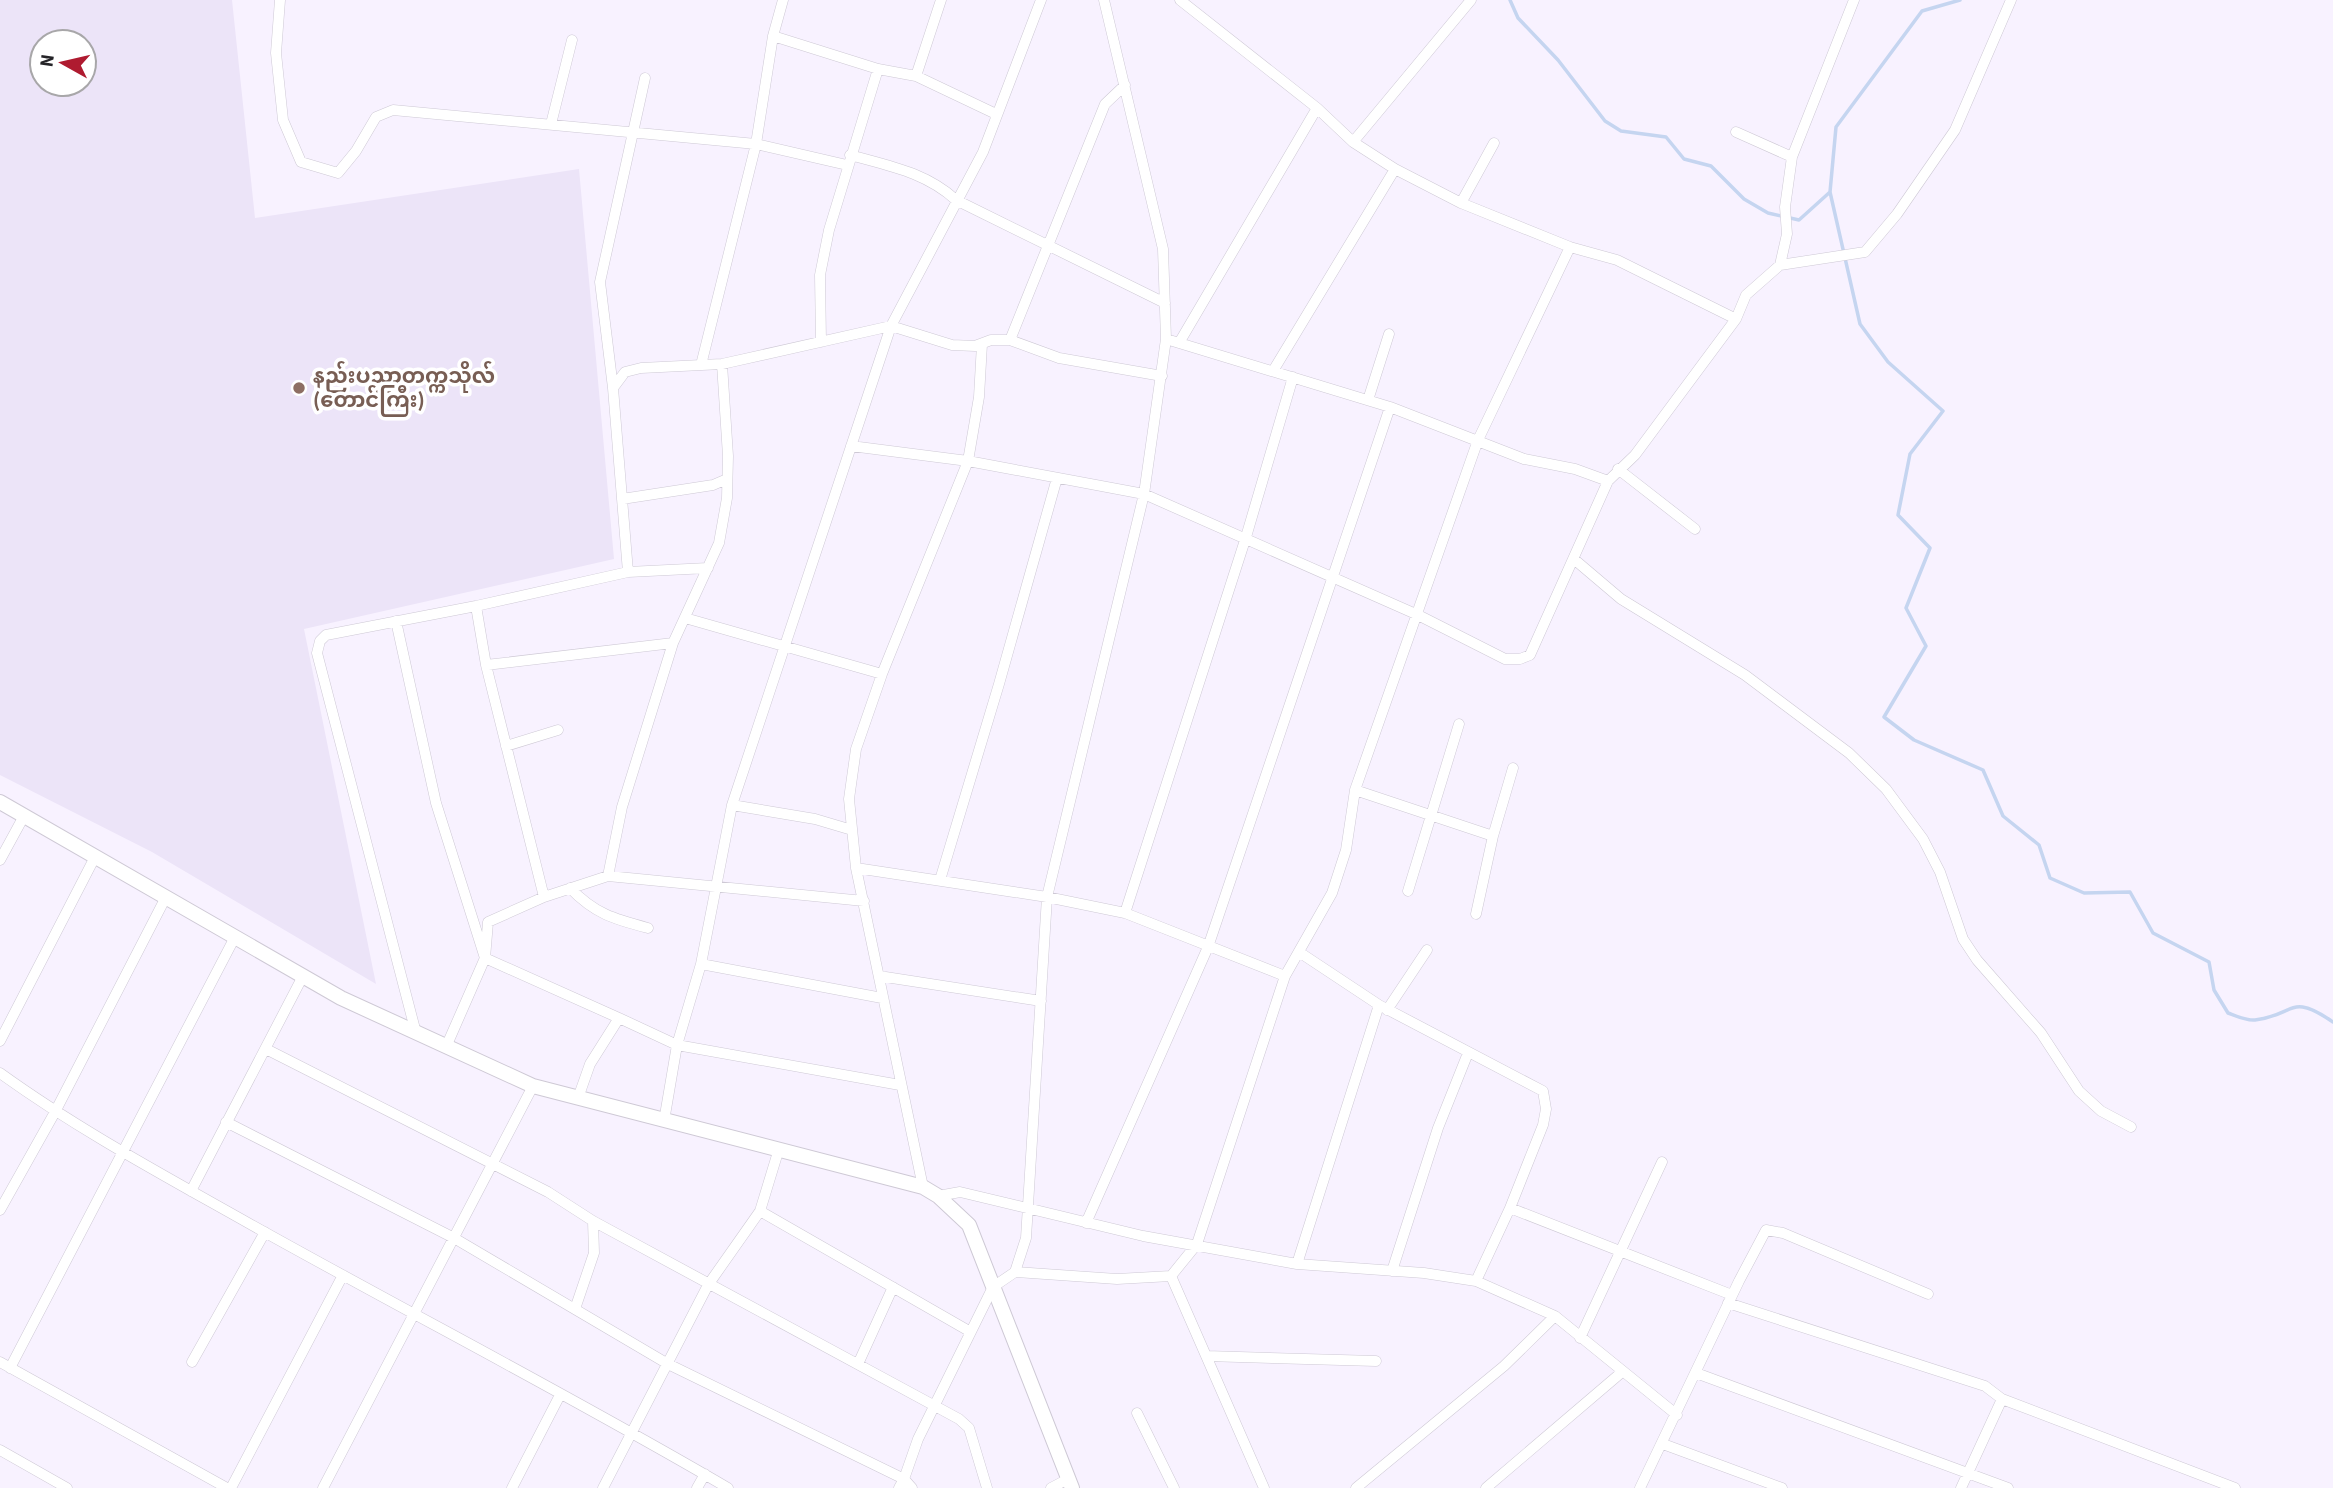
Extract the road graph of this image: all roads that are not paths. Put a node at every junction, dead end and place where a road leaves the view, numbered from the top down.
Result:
1 (280, 0) edge
2 (783, 0) edge
3 (941, 0) edge
4 (1041, 0) edge
5 (1104, 0) edge
6 (1180, 0) edge
7 (1471, 0) edge
8 (1854, 0) edge
9 (2011, 0) edge
10 (773, 36) junction
11 (572, 40) dead end
12 (878, 69) junction
13 (916, 76) junction
14 (645, 78) dead end
15 (1125, 85) junction
16 (1317, 108) junction
17 (996, 114) junction
18 (551, 124) junction
19 (1736, 132) dead end
20 (634, 134) junction
21 (1353, 142) junction
22 (756, 144) junction
23 (1494, 144) dead end
24 (1792, 157) junction
25 (848, 160) junction
26 (1395, 169) junction
27 (956, 200) junction
28 (1461, 203) junction
29 (1046, 245) junction
30 (1570, 247) junction
31 (1780, 265) junction
32 (1165, 303) junction
33 (1736, 318) junction
34 (891, 326) junction
35 (1389, 334) dead end
36 (1166, 339) junction
37 (1010, 341) junction
38 (821, 342) junction
39 (1179, 343) junction
40 (982, 344) junction
41 (722, 363) junction
42 (701, 365) junction
43 (1273, 371) junction
44 (1162, 376) junction
45 (1293, 377) junction
46 (613, 388) junction
47 (1368, 400) junction
48 (1390, 407) junction
49 (1478, 440) junction
50 (851, 446) junction
51 (968, 461) junction
52 (1618, 469) junction
53 (1057, 478) junction
54 (727, 479) junction
55 (1608, 481) junction
56 (1144, 494) junction
57 (622, 499) junction
58 (1695, 529) dead end
59 (1246, 537) junction
60 (1575, 560) junction
61 (708, 568) junction
62 (628, 572) junction
63 (1331, 576) junction
64 (476, 606) junction
65 (1418, 615) junction
66 (685, 618) junction
67 (396, 621) junction
68 (673, 643) junction
69 (784, 648) junction
70 (486, 665) junction
71 (882, 674) junction
72 (1459, 724) dead end
73 (558, 730) dead end
74 (506, 746) junction
75 (1513, 768) dead end
76 (1355, 790) junction
77 (0, 802) edge
78 (732, 805) junction
79 (1432, 814) junction
80 (24, 816) junction
81 (852, 830) junction
82 (1493, 835) junction
83 (95, 857) junction
84 (0, 860) edge
85 (856, 868) junction
86 (608, 876) junction
87 (940, 880) junction
88 (570, 888) junction
89 (715, 889) junction
90 (1408, 891) dead end
91 (166, 897) junction
92 (544, 897) junction
93 (1046, 897) junction
94 (864, 901) junction
95 (1125, 913) junction
96 (1476, 914) dead end
97 (648, 928) dead end
98 (235, 937) junction
99 (1208, 947) junction
100 (1427, 950) dead end
101 (1299, 952) junction
102 (485, 958) junction
103 (701, 964) junction
104 (303, 976) junction
105 (878, 976) junction
106 (1285, 976) junction
107 (882, 998) junction
108 (1041, 1001) junction
109 (1383, 1007) junction
110 (619, 1018) junction
111 (415, 1033) junction
112 (0, 1041) edge
113 (677, 1045) junction
114 (446, 1046) junction
115 (266, 1049) junction
116 (1468, 1053) junction
117 (0, 1073) edge
118 (900, 1085) junction
119 (533, 1086) junction
120 (578, 1098) junction
121 (55, 1112) junction
122 (664, 1121) junction
123 (226, 1122) junction
124 (2131, 1127) dead end
125 (123, 1152) junction
126 (778, 1152) junction
127 (1661, 1162) dead end
128 (491, 1165) junction
129 (923, 1188) junction
130 (191, 1191) junction
131 (938, 1196) junction
132 (1510, 1208) junction
133 (0, 1210) edge
134 (760, 1210) junction
135 (1028, 1210) junction
136 (593, 1222) junction
137 (1086, 1223) junction
138 (265, 1232) junction
139 (454, 1238) junction
140 (1197, 1244) junction
141 (1618, 1251) junction
142 (1297, 1264) junction
143 (1392, 1271) junction
144 (1015, 1272) junction
145 (343, 1275) junction
146 (1171, 1276) junction
147 (1476, 1281) junction
148 (708, 1285) junction
149 (893, 1287) junction
150 (993, 1287) junction
151 (1928, 1294) dead end
152 (1730, 1299) junction
153 (575, 1309) junction
154 (413, 1315) junction
155 (1555, 1316) junction
156 (969, 1331) junction
157 (1580, 1338) junction
158 (1206, 1356) junction
159 (1376, 1361) dead end
160 (0, 1362) edge
161 (192, 1362) dead end
162 (668, 1364) junction
163 (858, 1364) junction
164 (10, 1367) junction
165 (1622, 1372) junction
166 (1696, 1373) junction
167 (560, 1395) junction
168 (2002, 1399) junction
169 (934, 1404) junction
170 (1137, 1413) dead end
171 (1676, 1415) junction
172 (634, 1432) junction
173 (1663, 1444) junction
174 (0, 1450) edge
175 (1968, 1473) junction
176 (705, 1474) junction
177 (1070, 1483) edge
178 (901, 1484) edge
179 (67, 1488) edge
180 (229, 1488) edge
181 (323, 1488) edge
182 (512, 1488) edge
183 (603, 1488) edge
184 (697, 1488) edge
185 (728, 1488) edge
186 (912, 1488) edge
187 (987, 1488) edge
188 (1051, 1488) edge
189 (1174, 1488) edge
190 (1264, 1488) edge
191 (1356, 1488) edge
192 (1486, 1488) edge
193 (1640, 1488) edge
194 (1782, 1488) edge
195 (1961, 1488) edge
196 (2008, 1488) edge
197 (2235, 1488) edge

1 - 18 street
2 - 10 street
3 - 13 street
4 - 17 street
5 - 15 street
6 - 16 street
7 - 21 street
8 - 24 street
9 - 31 street
10 - 12 street
10 - 22 street
11 - 18 street
12 - 13 street
12 - 25 street
13 - 17 street
14 - 20 street
15 - 29 street
15 - 32 street
16 - 21 street
16 - 39 street
17 - 27 street
18 - 20 street
19 - 24 street
20 - 22 street
20 - 46 street
21 - 26 street
22 - 25 street
22 - 42 street
23 - 28 street
24 - 31 street
25 - 27 street
25 - 38 street
26 - 28 street
26 - 43 street
27 - 29 street
27 - 34 street
28 - 30 street
29 - 32 street
29 - 37 street
30 - 33 street
30 - 49 street
31 - 33 street
32 - 36 street
33 - 52 street
34 - 38 street
34 - 40 street
34 - 50 street
35 - 47 street
36 - 39 street
36 - 44 street
37 - 40 street
37 - 44 street
38 - 41 street
39 - 43 street
40 - 51 street
41 - 42 street
41 - 54 street
42 - 46 street
43 - 45 street
44 - 56 street
45 - 47 street
45 - 59 street
46 - 57 street
47 - 48 street
48 - 49 street
48 - 63 street
49 - 55 street
49 - 65 street
50 - 51 street
50 - 69 street
51 - 53 street
51 - 71 street
52 - 55 street
52 - 58 street
53 - 56 street
53 - 87 street
54 - 57 street
54 - 61 street
55 - 60 street
56 - 59 street
56 - 93 street
57 - 62 street
59 - 63 street
59 - 95 street
60 - 65 street
60 - 124 street
61 - 62 street
61 - 66 street
62 - 64 street
63 - 65 street
63 - 99 street
64 - 67 street
64 - 70 street
65 - 76 street
66 - 68 street
66 - 69 street
67 - 102 street
67 - 111 street
68 - 70 street
68 - 86 street
69 - 71 street
69 - 78 street
70 - 74 street
71 - 81 street
72 - 79 street
73 - 74 street
74 - 92 street
75 - 82 street
76 - 79 street
76 - 101 street
77 - 80 main road
78 - 81 street
78 - 89 street
79 - 82 street
79 - 90 street
80 - 83 main road
80 - 84 street
81 - 85 street
82 - 96 street
83 - 91 main road
83 - 112 street
85 - 87 street
85 - 94 street
86 - 88 street
86 - 89 street
87 - 93 street
88 - 92 street
88 - 97 street
89 - 94 street
89 - 103 street
91 - 98 main road
91 - 121 street
92 - 102 street
93 - 95 street
93 - 108 street
94 - 105 street
95 - 99 street
98 - 104 main road
98 - 125 street
99 - 106 street
99 - 137 street
100 - 109 street
101 - 106 street
101 - 109 street
102 - 110 street
102 - 114 street
103 - 107 street
103 - 113 street
104 - 111 main road
104 - 115 street
105 - 107 street
105 - 108 street
106 - 140 street
107 - 118 street
108 - 135 street
109 - 116 street
109 - 142 street
110 - 113 street
110 - 120 street
111 - 114 main road
113 - 118 street
113 - 122 street
114 - 119 main road
115 - 123 street
115 - 128 street
116 - 132 street
116 - 143 street
117 - 121 street
118 - 129 street
119 - 120 main road
119 - 128 street
120 - 122 main road
121 - 125 street
121 - 133 street
122 - 126 main road
123 - 130 street
123 - 139 street
125 - 130 street
125 - 164 street
126 - 129 main road
126 - 134 street
127 - 141 street
128 - 136 street
128 - 139 street
129 - 131 main road
130 - 138 street
131 - 135 street
131 - 150 main road
132 - 141 street
132 - 147 street
134 - 148 street
134 - 149 street
135 - 137 street
135 - 144 street
136 - 148 street
136 - 153 street
137 - 140 street
138 - 145 street
138 - 161 street
139 - 153 street
139 - 154 street
140 - 142 street
140 - 146 street
141 - 152 street
141 - 157 street
142 - 143 street
143 - 147 street
144 - 146 street
144 - 150 street
145 - 154 street
145 - 180 street
146 - 158 street
147 - 155 street
148 - 162 street
148 - 163 street
149 - 156 street
149 - 163 street
150 - 156 street
150 - 177 main road
151 - 152 street
152 - 166 street
152 - 168 street
153 - 162 street
154 - 167 street
154 - 181 street
155 - 157 street
155 - 191 street
156 - 169 street
157 - 165 street
158 - 159 street
158 - 190 street
160 - 164 street
162 - 172 street
162 - 178 street
163 - 169 street
164 - 180 street
165 - 171 street
165 - 192 street
166 - 171 street
166 - 175 street
167 - 172 street
167 - 182 street
168 - 175 street
168 - 197 street
169 - 178 street
169 - 187 street
170 - 189 street
171 - 173 street
172 - 176 street
172 - 183 street
173 - 193 street
173 - 194 street
174 - 179 street
175 - 195 street
175 - 196 street
176 - 184 street
176 - 185 street
177 - 188 street
178 - 186 street

